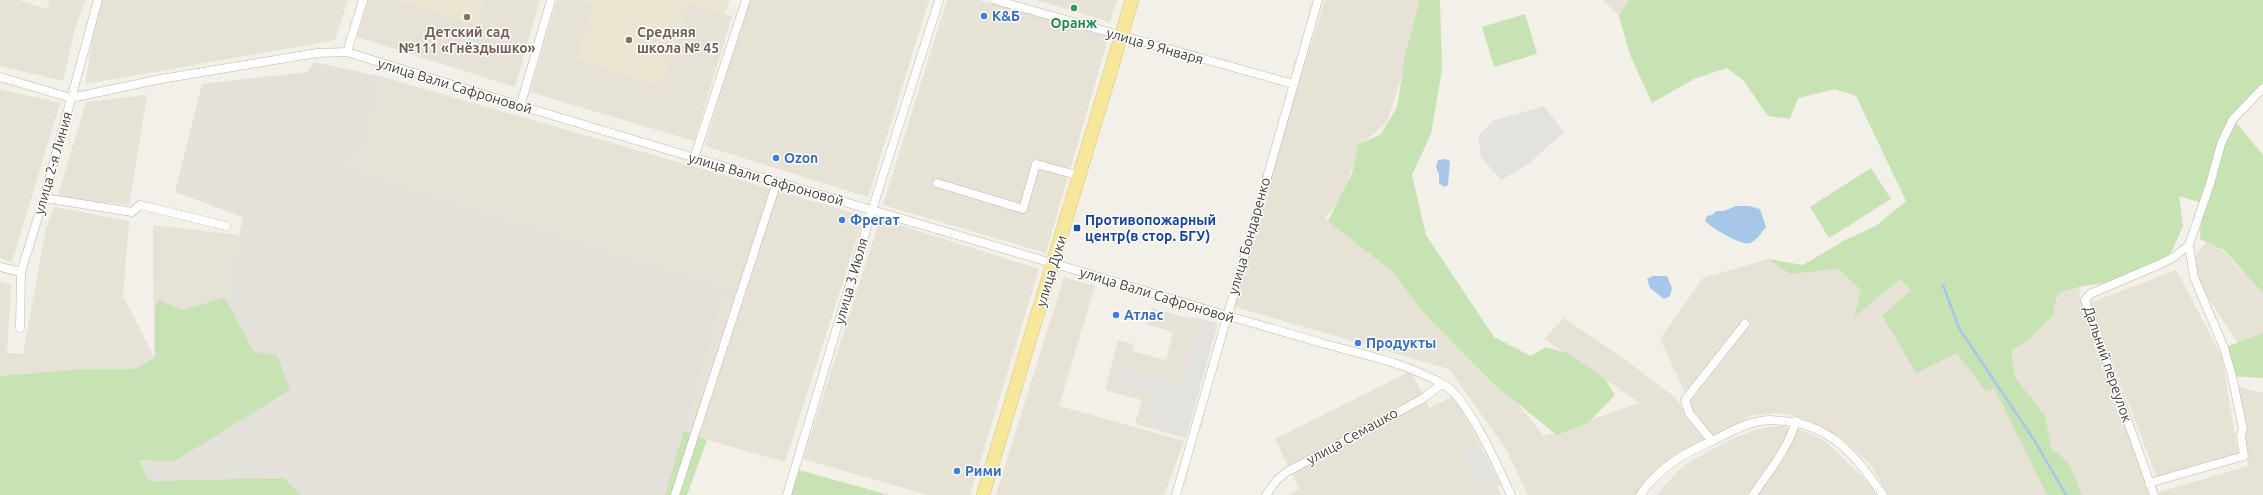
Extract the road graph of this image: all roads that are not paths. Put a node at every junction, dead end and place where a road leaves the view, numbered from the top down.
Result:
1 (98, 0) edge
2 (363, 0) edge
3 (551, 0) edge
4 (746, 0) edge
5 (939, 0) edge
6 (995, 0) edge
7 (1132, 0) edge
8 (1318, 0) edge
9 (1121, 37) junction
10 (346, 52) junction
11 (0, 77) edge
12 (1293, 84) junction
13 (2263, 88) edge
14 (71, 98) junction
15 (520, 107) junction
16 (694, 158) junction
17 (1080, 176) junction
18 (777, 182) junction
19 (937, 183) dead end
20 (44, 198) junction
21 (872, 210) junction
22 (226, 226) dead end
23 (2189, 245) junction
24 (1053, 263) junction
25 (0, 267) edge
26 (21, 272) junction
27 (1226, 316) junction
28 (1745, 324) dead end
29 (20, 328) dead end
30 (1442, 384) junction
31 (1796, 421) junction
32 (1712, 441) junction
33 (2150, 483) junction
34 (675, 495) edge
35 (787, 495) edge
36 (983, 495) edge
37 (1176, 495) edge
38 (1266, 495) edge
39 (1512, 495) edge
40 (1640, 495) edge
41 (1753, 495) edge
42 (1883, 495) edge
43 (2154, 495) edge

1 - 14 street, улица 2-я Линия
2 - 10 street
3 - 15 street
4 - 16 street
5 - 21 street, улица 3 Июля
6 - 9 street, улица 9 Января
7 - 9 main road, улица Дуки
8 - 12 street, улица Бондаренко
9 - 12 street, улица 9 Января
9 - 17 main road, улица Дуки
10 - 14 street, улица Вали Сафроновой
10 - 15 street, улица Вали Сафроновой
11 - 14 street, улица Вали Сафроновой
12 - 27 street, улица Бондаренко
13 - 23 street
14 - 20 street, улица 2-я Линия
15 - 16 street, улица Вали Сафроновой
16 - 18 street, улица Вали Сафроновой
17 - 19 street
17 - 24 main road, улица Дуки
18 - 21 street, улица Вали Сафроновой
18 - 34 street
20 - 22 street
20 - 26 street, улица 2-я Линия
21 - 24 street, улица Вали Сафроновой
21 - 35 street, улица 3 Июля
23 - 33 street, Дальний переулок
23 - 33 street
24 - 27 street, улица Вали Сафроновой
24 - 36 main road, улица Дуки
25 - 26 street
26 - 29 street, улица 2-я Линия
27 - 30 street, улица Вали Сафроновой
27 - 37 street, улица Бондаренко
28 - 32 street
30 - 38 street, улица Семашко
30 - 39 street, улица Вали Сафроновой
31 - 32 street
31 - 41 street
31 - 42 street
32 - 40 street
33 - 43 street, Дальний переулок

